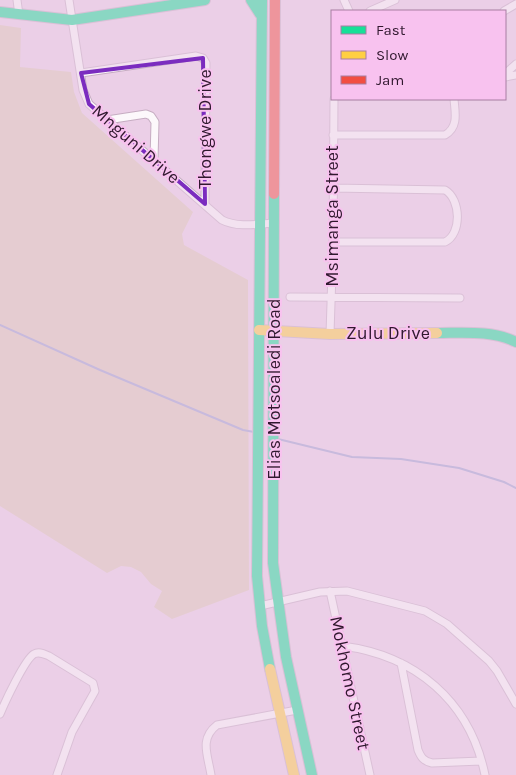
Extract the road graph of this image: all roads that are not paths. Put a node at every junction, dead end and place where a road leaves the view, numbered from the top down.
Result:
1 (17, 0) edge
2 (69, 0) edge
3 (204, 0) edge
4 (251, 0) edge
5 (262, 0) edge
6 (275, 0) edge
7 (395, 0) edge
8 (372, 10) edge
9 (0, 12) edge
10 (19, 15) junction
11 (262, 18) junction
12 (72, 20) junction
13 (516, 64) edge
14 (81, 73) junction
15 (506, 74) edge
16 (334, 100) edge
17 (454, 100) edge
18 (107, 120) junction
19 (333, 135) junction
20 (154, 160) junction
21 (333, 188) junction
22 (205, 204) junction
23 (275, 223) junction
24 (259, 224) junction
25 (333, 242) junction
26 (290, 297) dead end
27 (332, 297) junction
28 (460, 298) dead end
29 (259, 330) junction
30 (275, 331) junction
31 (330, 334) junction
32 (516, 342) edge
33 (330, 591) junction
34 (277, 602) junction
35 (260, 606) junction
36 (342, 646) junction
37 (401, 663) junction
38 (516, 704) edge
39 (297, 710) junction
40 (0, 714) edge
41 (280, 714) junction
42 (481, 761) junction
43 (57, 775) edge
44 (212, 775) edge
45 (294, 775) edge
46 (312, 775) edge
47 (370, 775) edge
48 (485, 775) edge

1 - 10 street
2 - 12 street, Mnguni Drive
3 - 12 main road
4 - 11 main road
5 - 11 main road, Elias Motsoaledi Road
6 - 23 main road, Elias Motsoaledi Road
7 - 8 street
9 - 10 main road
10 - 12 main road
11 - 24 main road, Elias Motsoaledi Road
12 - 14 street, Mnguni Drive
13 - 15 street
14 - 18 street, Mnguni Drive
14 - 22 street, Thongwe Drive
16 - 19 street, Msimanga Street
17 - 19 street
18 - 20 street, Mnguni Drive
18 - 20 street
19 - 21 street, Msimanga Street
20 - 22 street, Mnguni Drive
21 - 25 street, Msimanga Street
21 - 25 street
22 - 24 street, Mnguni Drive
23 - 24 street, Mnguni Drive
23 - 30 main road, Elias Motsoaledi Road
24 - 29 main road, Elias Motsoaledi Road
25 - 27 street, Msimanga Street
26 - 27 street, Zulu Drive
27 - 28 street, Zulu Drive
27 - 31 street, Msimanga Street
29 - 30 main road, Zulu Drive
29 - 35 main road, Elias Motsoaledi Road
30 - 31 main road, Zulu Drive
30 - 34 main road, Elias Motsoaledi Road
31 - 32 main road, Zulu Drive
33 - 34 street
33 - 36 street, Mokhomo Street
33 - 38 street
34 - 35 street
34 - 39 main road, Elias Motsoaledi Road
35 - 41 main road, Elias Motsoaledi Road
36 - 37 street
36 - 47 street, Mokhomo Street
37 - 42 street
37 - 42 street
39 - 41 street
39 - 46 main road, Elias Motsoaledi Road
40 - 43 street
41 - 44 street
41 - 45 main road, Elias Motsoaledi Road
42 - 48 street

